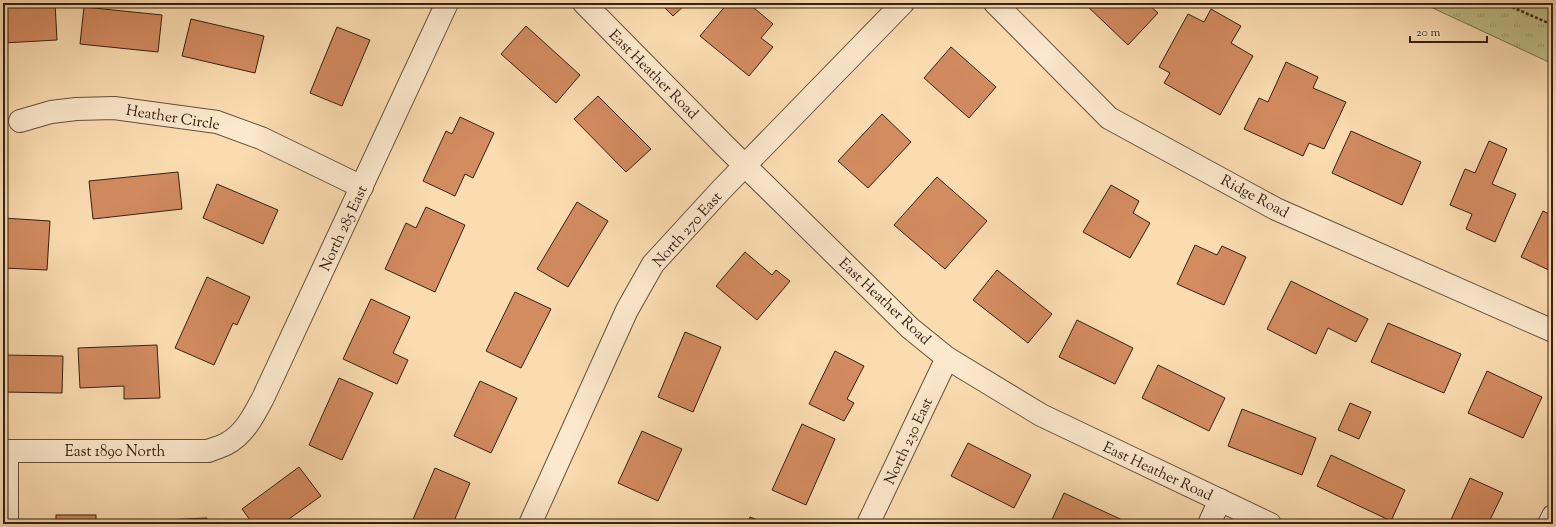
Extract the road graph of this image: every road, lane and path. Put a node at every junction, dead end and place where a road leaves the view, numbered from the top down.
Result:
1 (447, 3) edge
2 (584, 3) edge
3 (903, 3) edge
4 (995, 3) edge
5 (1503, 3) edge
6 (1553, 25) edge
7 (20, 121) dead end
8 (745, 165) junction
9 (362, 187) junction
10 (1553, 331) edge
11 (947, 358) junction
12 (226, 444) joint
13 (5, 451) edge
14 (1220, 500) junction
15 (1553, 516) edge
16 (7, 524) edge
17 (530, 524) edge
18 (868, 524) edge
19 (1209, 524) edge
20 (1270, 524) edge
21 (1549, 524) edge

1 - 9 street, North 285 East
2 - 8 street, East Heather Road
3 - 8 street, North 270 East
4 - 10 street, Ridge Road
5 - 6 path
7 - 9 street, Heather Circle
8 - 11 street, East Heather Road
8 - 17 street, North 270 East
9 - 12 street, North 285 East
11 - 14 street, East Heather Road
11 - 18 street, North 230 East
12 - 13 street, East 1890 North
13 - 16 street
14 - 19 street
14 - 20 street, East Heather Road
15 - 21 street

